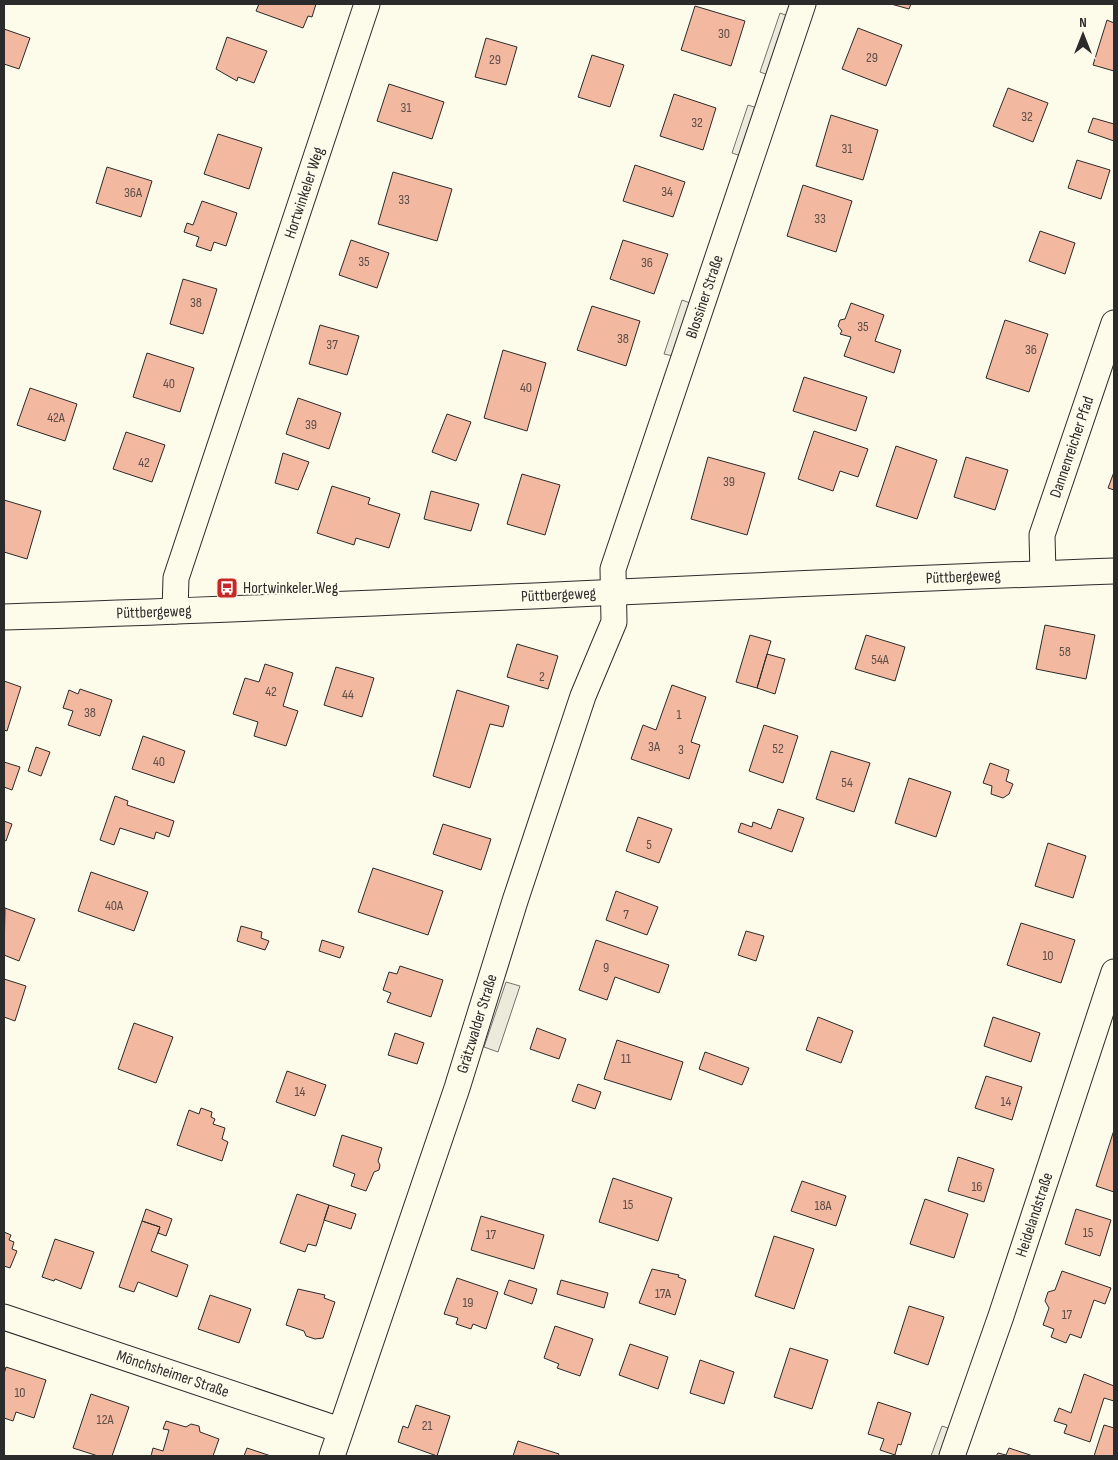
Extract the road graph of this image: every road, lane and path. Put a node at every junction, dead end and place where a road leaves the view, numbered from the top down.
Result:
1 (367, 4) edge
2 (803, 4) edge
3 (1114, 323) edge
4 (1114, 571) edge
5 (1043, 573) junction
6 (614, 591) junction
7 (175, 612) junction
8 (4, 617) edge
9 (1114, 972) edge
10 (4, 1317) edge
11 (340, 1430) junction
12 (332, 1456) edge
13 (952, 1456) edge

1 - 7 street, Hortwinkeler Weg
2 - 6 street, Blossiner Straße
3 - 5 street, Dannenreicher Pfad
4 - 5 street, Püttbergeweg
5 - 6 street, Püttbergeweg
6 - 7 street, Püttbergeweg
6 - 11 street, Grätzwalder Straße
7 - 8 street, Püttbergeweg
9 - 13 street, Heidelandstraße
10 - 11 street, Mönchsheimer Straße
11 - 12 street, Grätzwalder Straße

